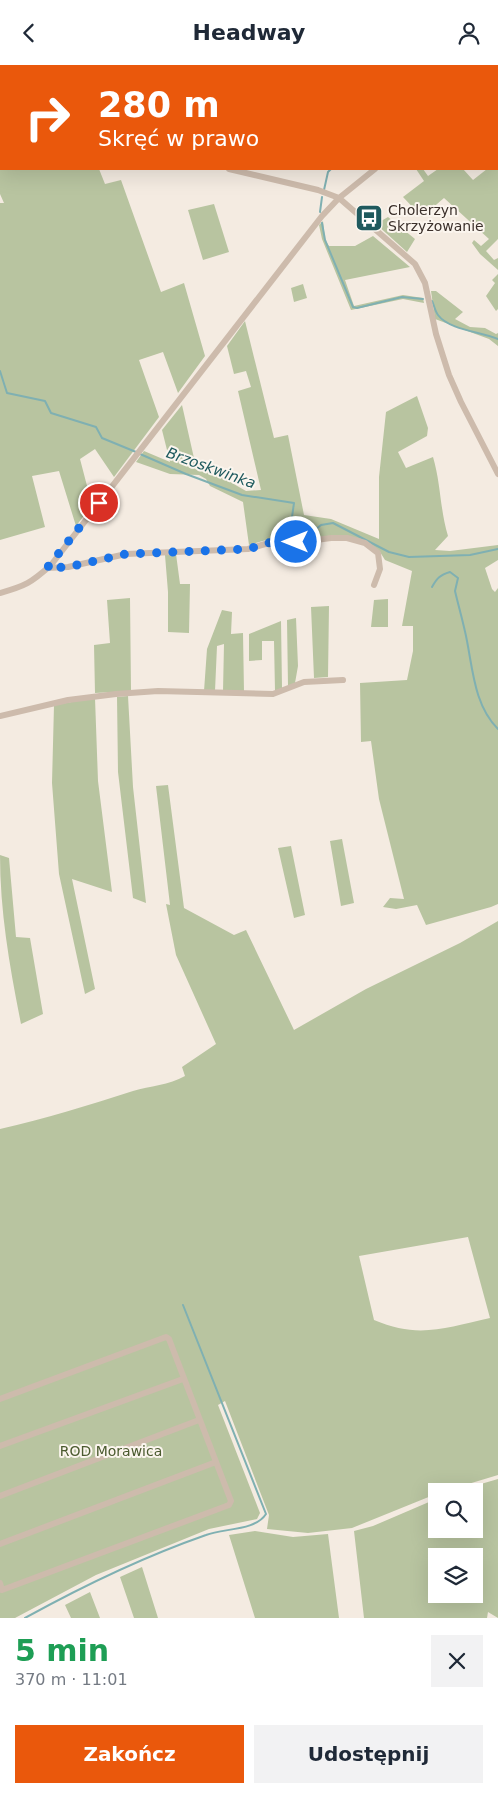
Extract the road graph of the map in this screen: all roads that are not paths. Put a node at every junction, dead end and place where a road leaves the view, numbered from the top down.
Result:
1 (233, 170) edge
2 (374, 170) edge
3 (339, 198) junction
4 (498, 474) edge
5 (47, 568) junction
6 (374, 585) dead end
7 (0, 593) edge
8 (343, 680) dead end
9 (0, 716) edge
10 (183, 1379) junction
11 (0, 1399) edge
12 (200, 1420) junction
13 (0, 1446) edge
14 (216, 1462) junction
15 (0, 1496) edge
16 (0, 1544) edge
17 (0, 1583) edge

1 - 3 street
2 - 3 street
3 - 4 street
3 - 5 street
5 - 6 street
5 - 7 street
8 - 9 street
10 - 11 street
10 - 12 street
10 - 13 street
12 - 14 street
12 - 15 street
14 - 16 street
14 - 17 street

